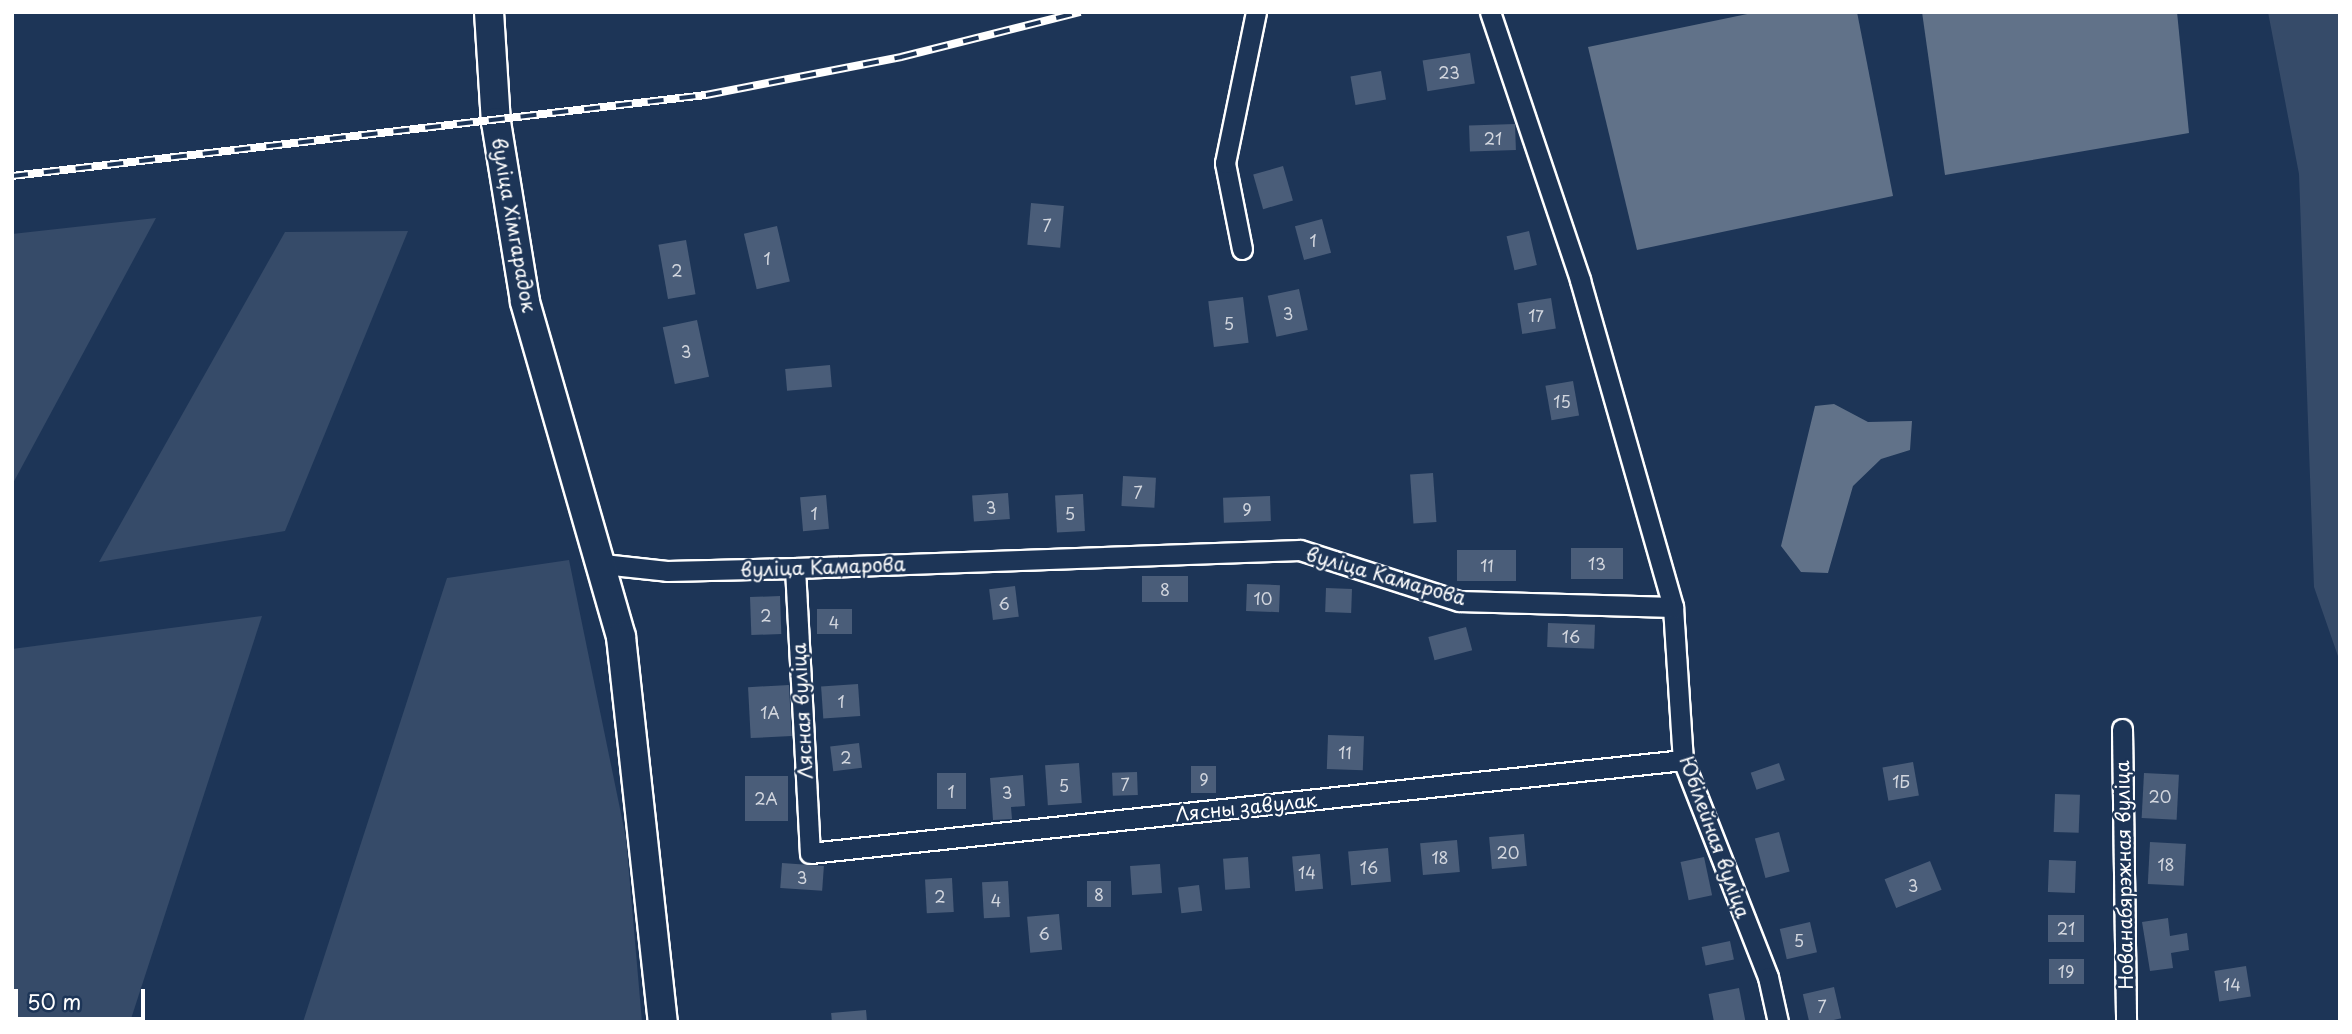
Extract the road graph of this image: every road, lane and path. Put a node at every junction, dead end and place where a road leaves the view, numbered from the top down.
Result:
1 (489, 12) edge
2 (1256, 12) edge
3 (1490, 12) edge
4 (1242, 249) dead end
5 (603, 564) junction
6 (795, 568) junction
7 (1673, 607) junction
8 (2122, 729) dead end
9 (1683, 760) junction
10 (810, 853) joint
11 (663, 1022) edge
12 (1778, 1022) edge
13 (2126, 1022) edge

1 - 5 main road, вуліца Хімгарадок
2 - 4 street
3 - 7 street
5 - 6 street, вуліца Камарова
5 - 11 main road, вуліца Хімгарадок
6 - 7 street, вуліца Камарова
6 - 10 street, Лясная вуліца
7 - 9 street, Юбілейная вуліца
8 - 13 street, Нованабярэжная вуліца
9 - 10 street, Лясны завулак
9 - 12 street, Юбілейная вуліца

